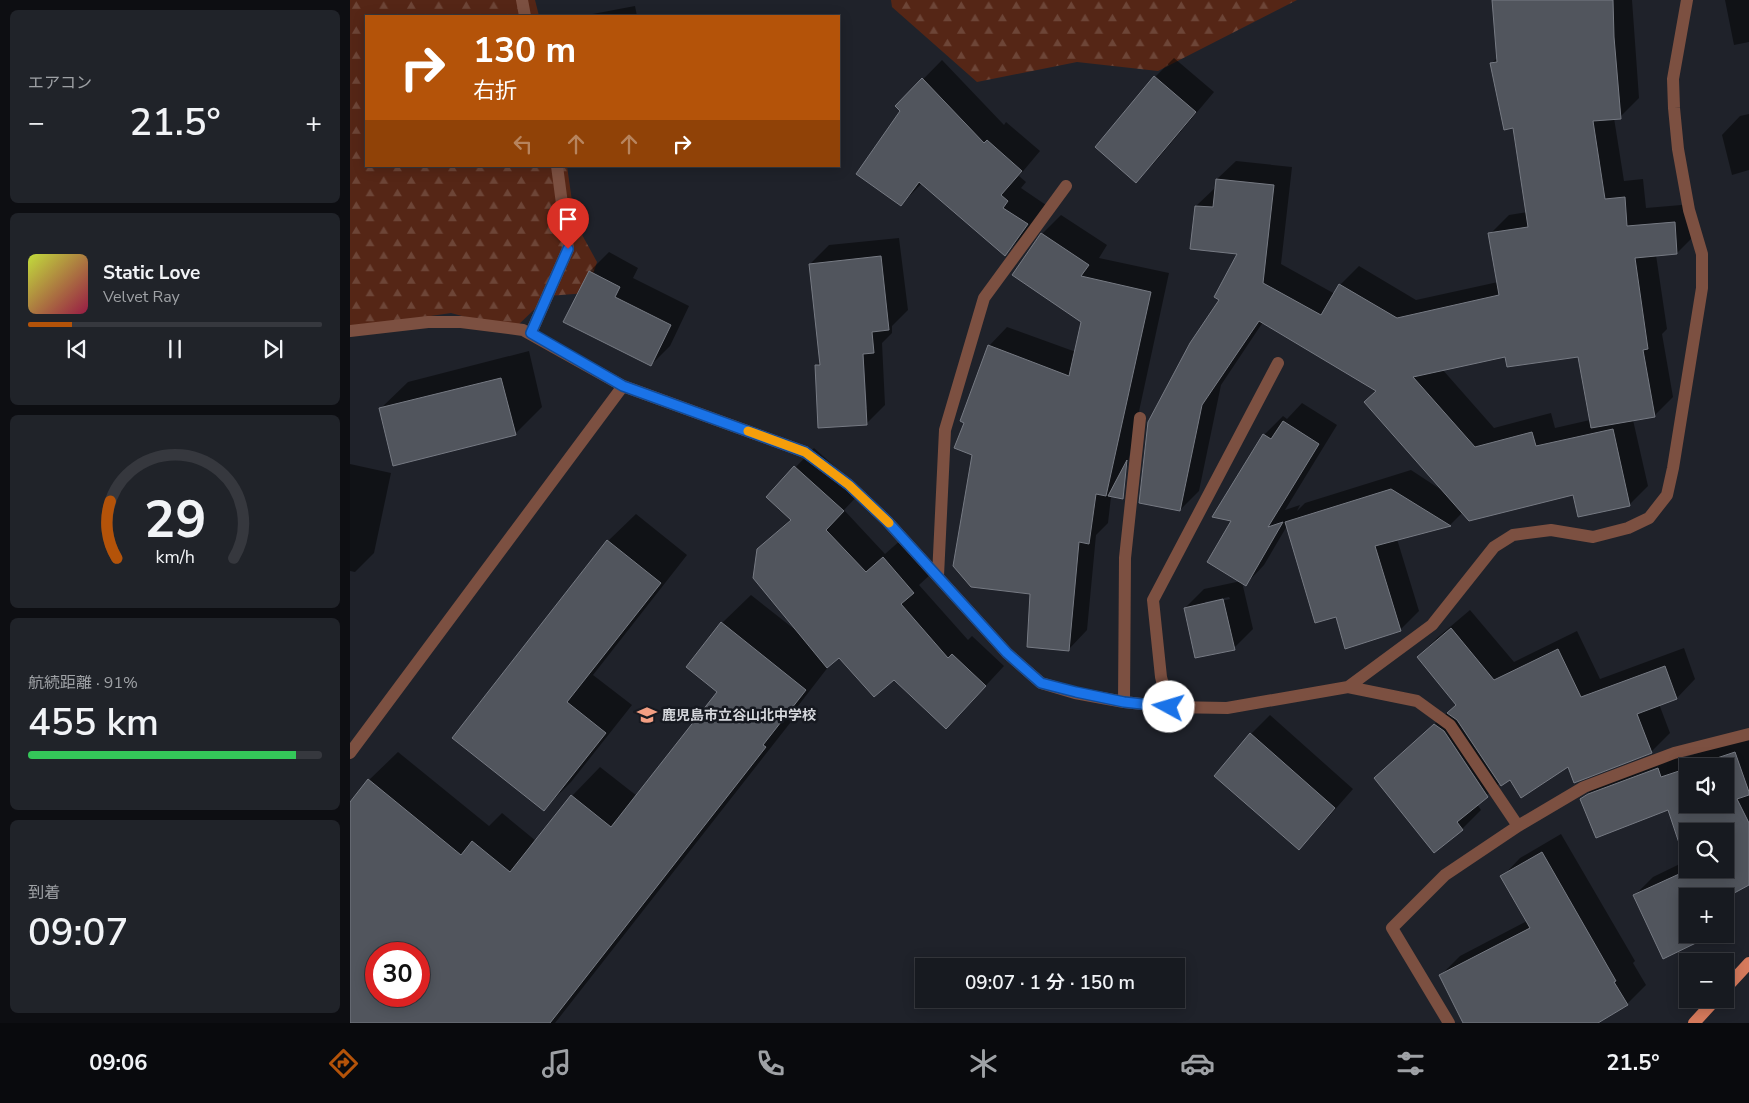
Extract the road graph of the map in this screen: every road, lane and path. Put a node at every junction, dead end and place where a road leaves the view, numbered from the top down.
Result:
1 (522, 0) edge
2 (1687, 0) edge
3 (525, 15) edge
4 (557, 167) edge
5 (1066, 186) dead end
6 (350, 331) edge
7 (531, 333) junction
8 (1278, 363) dead end
9 (623, 386) junction
10 (1140, 418) dead end
11 (938, 576) junction
12 (1348, 687) junction
13 (1124, 702) junction
14 (1169, 707) junction
15 (1749, 734) edge
16 (350, 753) edge
17 (1518, 826) junction
18 (1749, 963) edge
19 (1734, 979) edge
20 (1708, 1008) edge
21 (1449, 1023) edge
22 (1694, 1023) edge

1 - 3 street
2 - 12 street
4 - 7 street
5 - 11 street
6 - 7 street
7 - 9 street
8 - 14 street
9 - 11 street
9 - 16 street
10 - 13 street
11 - 13 street
12 - 14 street
12 - 17 street
13 - 14 street
15 - 17 street
17 - 21 street
18 - 19 main road
20 - 22 main road

